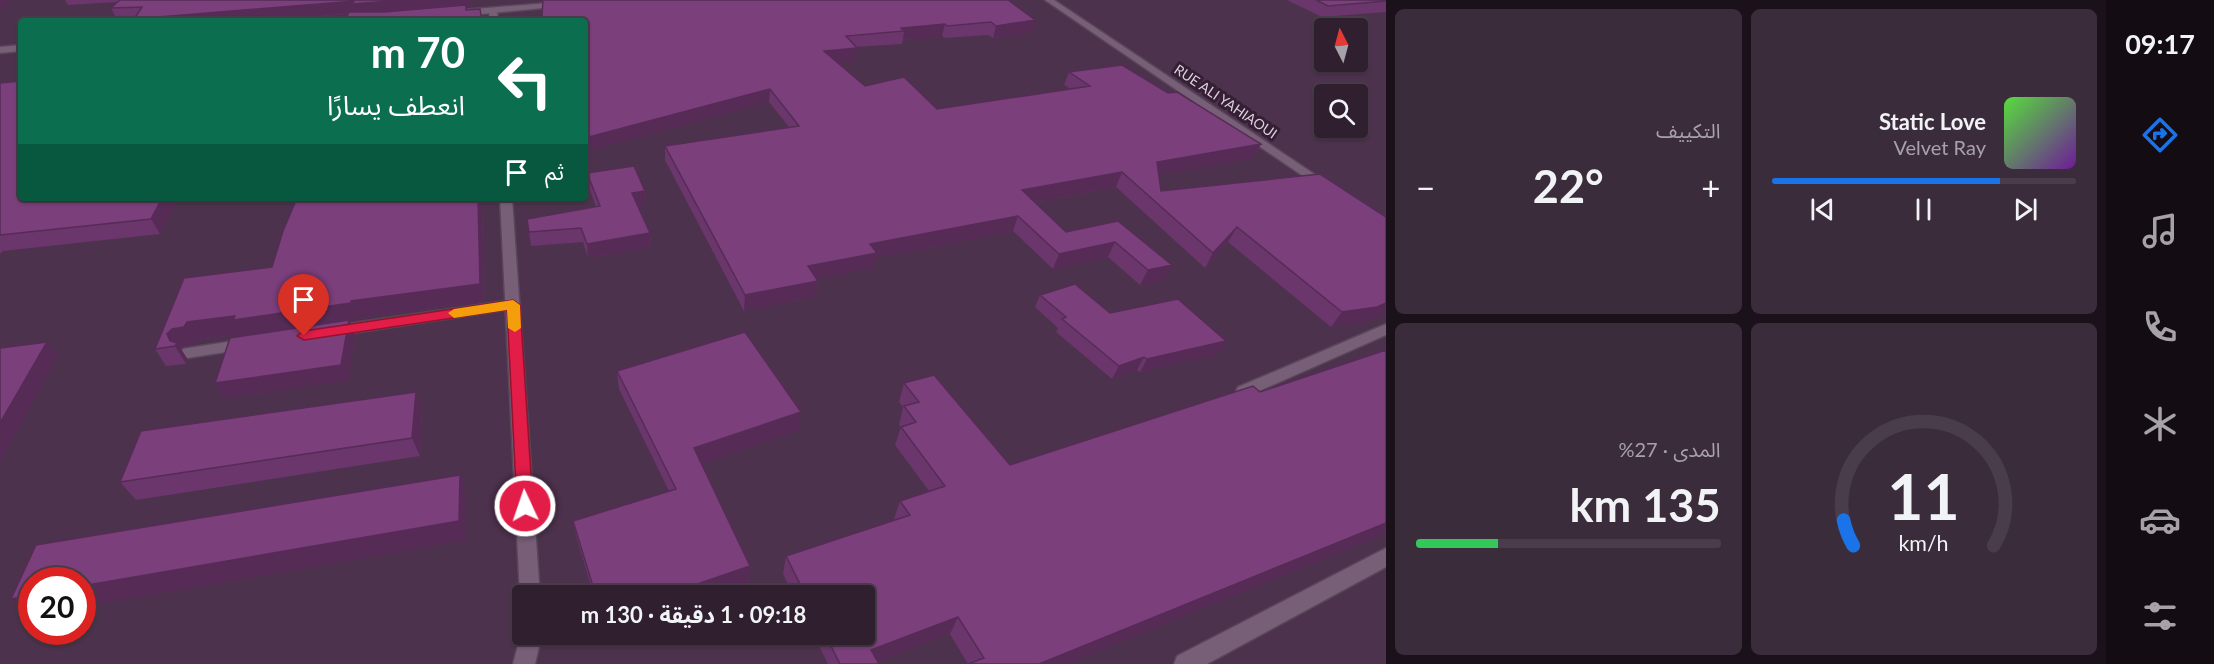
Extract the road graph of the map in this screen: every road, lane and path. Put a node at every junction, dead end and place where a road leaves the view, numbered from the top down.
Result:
1 (492, 0) edge
2 (1049, 0) edge
3 (576, 3) edge
4 (493, 10) junction
5 (447, 14) edge
6 (494, 18) edge
7 (18, 48) edge
8 (0, 50) edge
9 (1336, 193) edge
10 (506, 201) edge
11 (513, 305) junction
12 (1386, 329) edge
13 (316, 334) edge
14 (258, 342) edge
15 (188, 353) dead end
16 (1244, 392) edge
17 (1386, 557) edge
18 (529, 585) edge
19 (528, 645) edge
20 (524, 664) edge
21 (1185, 664) edge

1 - 4 street
2 - 9 street, RUE ALI YAHIAOUI
3 - 4 street
4 - 5 street
4 - 6 street
7 - 8 street
10 - 11 street
11 - 13 street
11 - 18 street
12 - 16 street
14 - 15 street
17 - 21 street
19 - 20 street

